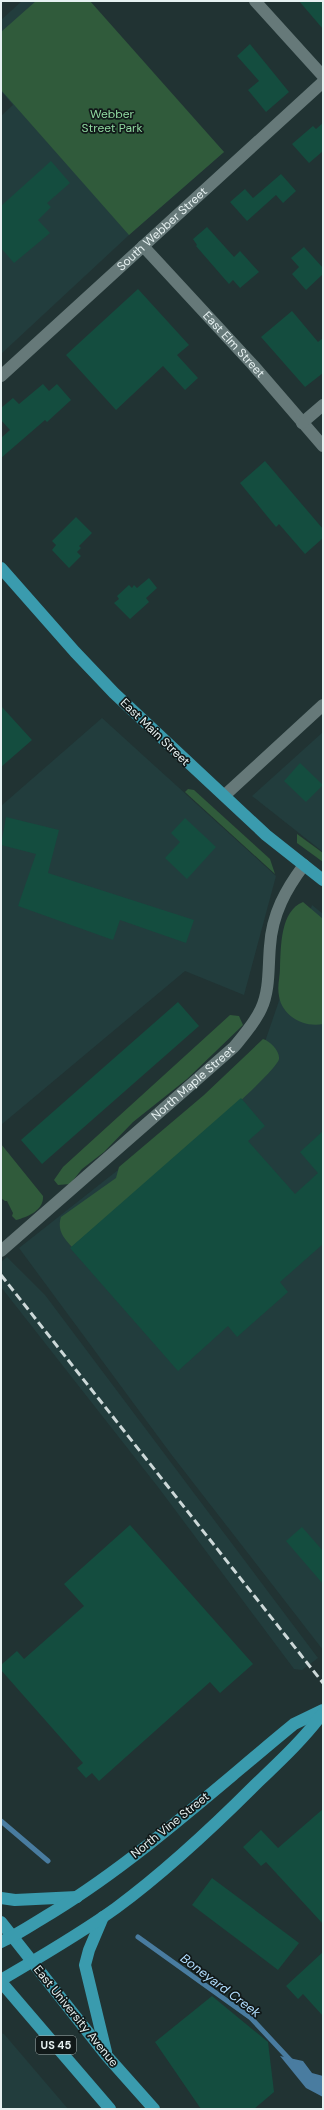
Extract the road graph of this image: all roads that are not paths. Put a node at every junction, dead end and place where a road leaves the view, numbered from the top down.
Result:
1 (255, 1) edge
2 (323, 76) edge
3 (323, 82) edge
4 (143, 246) junction
5 (1, 376) edge
6 (323, 405) edge
7 (302, 423) junction
8 (323, 446) edge
9 (1, 568) edge
10 (323, 705) edge
11 (225, 795) junction
12 (304, 865) junction
13 (323, 880) edge
14 (1, 1251) edge
15 (323, 1711) edge
16 (78, 1897) junction
17 (1, 1898) edge
18 (103, 1916) junction
19 (1, 1922) edge
20 (13, 1937) junction
21 (1, 1942) edge
22 (32, 1962) junction
23 (1, 1981) edge
24 (106, 2055) junction
25 (110, 2109) edge
26 (154, 2109) edge

1 - 2 street
3 - 4 street, South Webber Street
4 - 5 street, South Webber Street
4 - 7 street, East Elm Street
6 - 7 street
7 - 8 street, East Elm Street
9 - 11 main road, East Main Street
10 - 11 street
11 - 12 main road, East Main Street
12 - 13 main road, East Main Street
12 - 14 street, North Maple Street
15 - 16 main road, North Vine Street
15 - 18 main road, North Vine Street
16 - 17 main road
16 - 20 main road, North Vine Street
18 - 22 main road, North Vine Street
18 - 24 main road
19 - 20 main road, East University Avenue
20 - 21 main road, North Vine Street
20 - 22 main road, East University Avenue / US 45
22 - 23 main road, North Vine Street
22 - 24 main road, East University Avenue / US 45
23 - 25 main road, US 45
24 - 26 main road, East University Avenue / US 45

